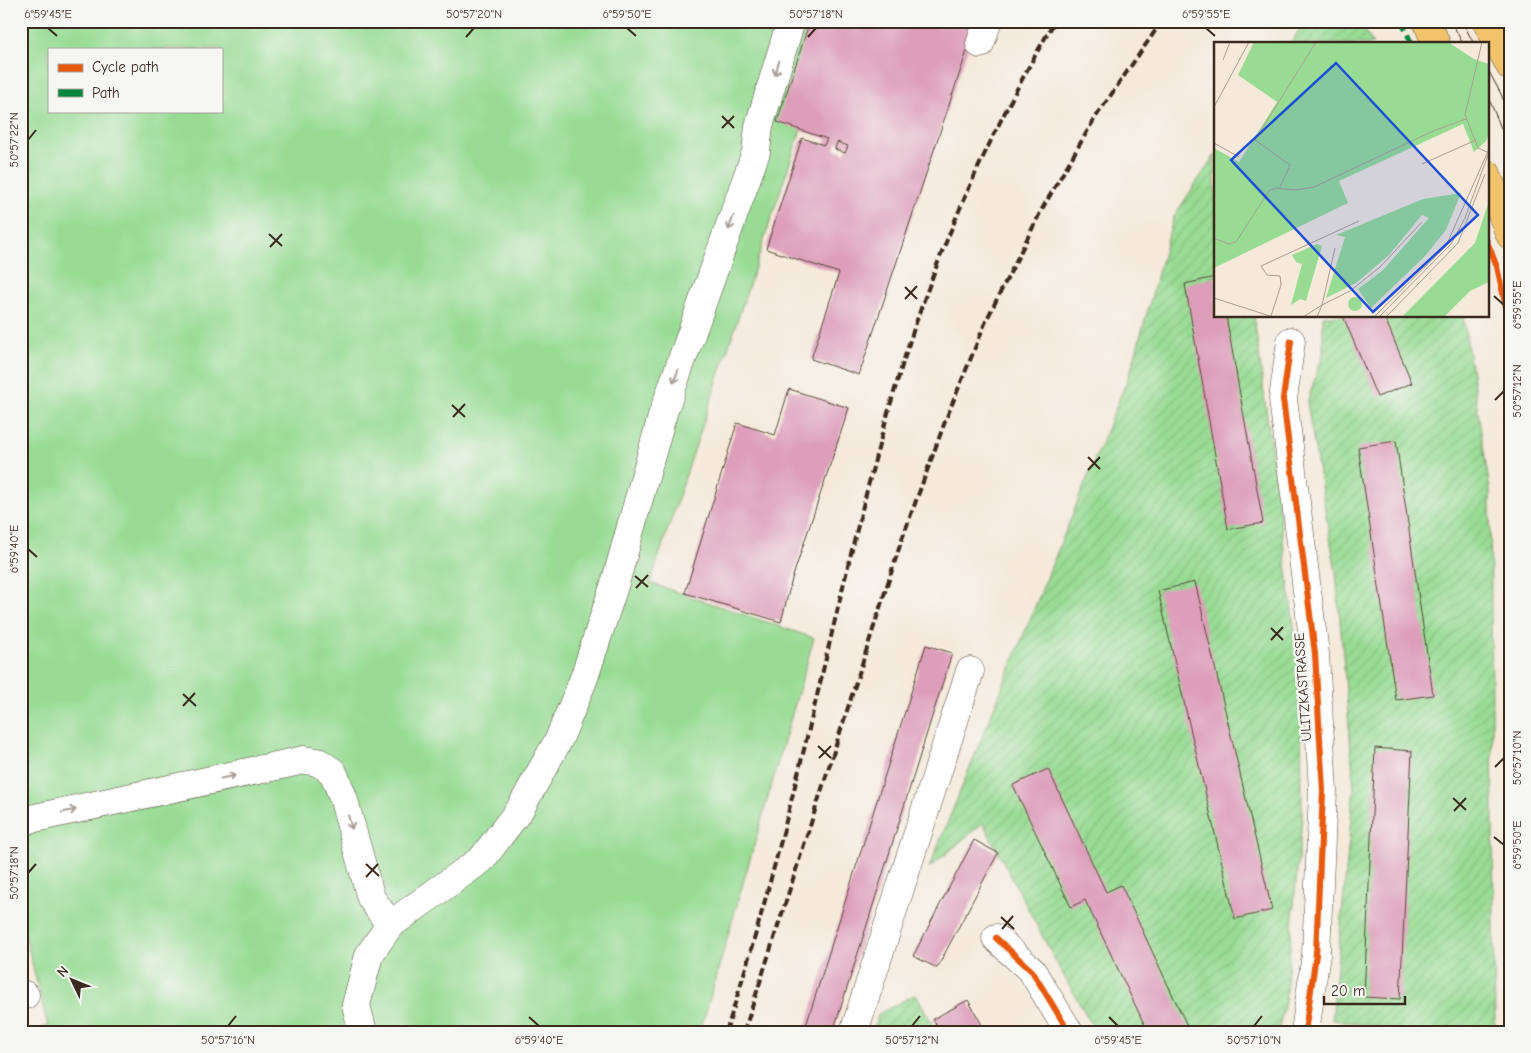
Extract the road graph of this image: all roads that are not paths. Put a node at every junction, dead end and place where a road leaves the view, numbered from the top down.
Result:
1 (791, 21) edge
2 (1426, 21) edge
3 (1486, 21) edge
4 (1435, 42) edge
5 (1510, 66) edge
6 (1488, 177) edge
7 (1510, 235) edge
8 (1291, 341) dead end
9 (970, 672) dead end
10 (21, 821) edge
11 (390, 925) junction
12 (996, 938) dead end
13 (363, 1032) edge
14 (854, 1032) edge
15 (1069, 1032) edge
16 (1305, 1032) edge

1 -> 11 street
2 - 4 main road
3 - 5 main road
6 - 7 main road
8 - 16 street, ULITZKASTRASSE
9 - 14 street
10 -> 11 street
11 - 13 street
12 - 15 street

